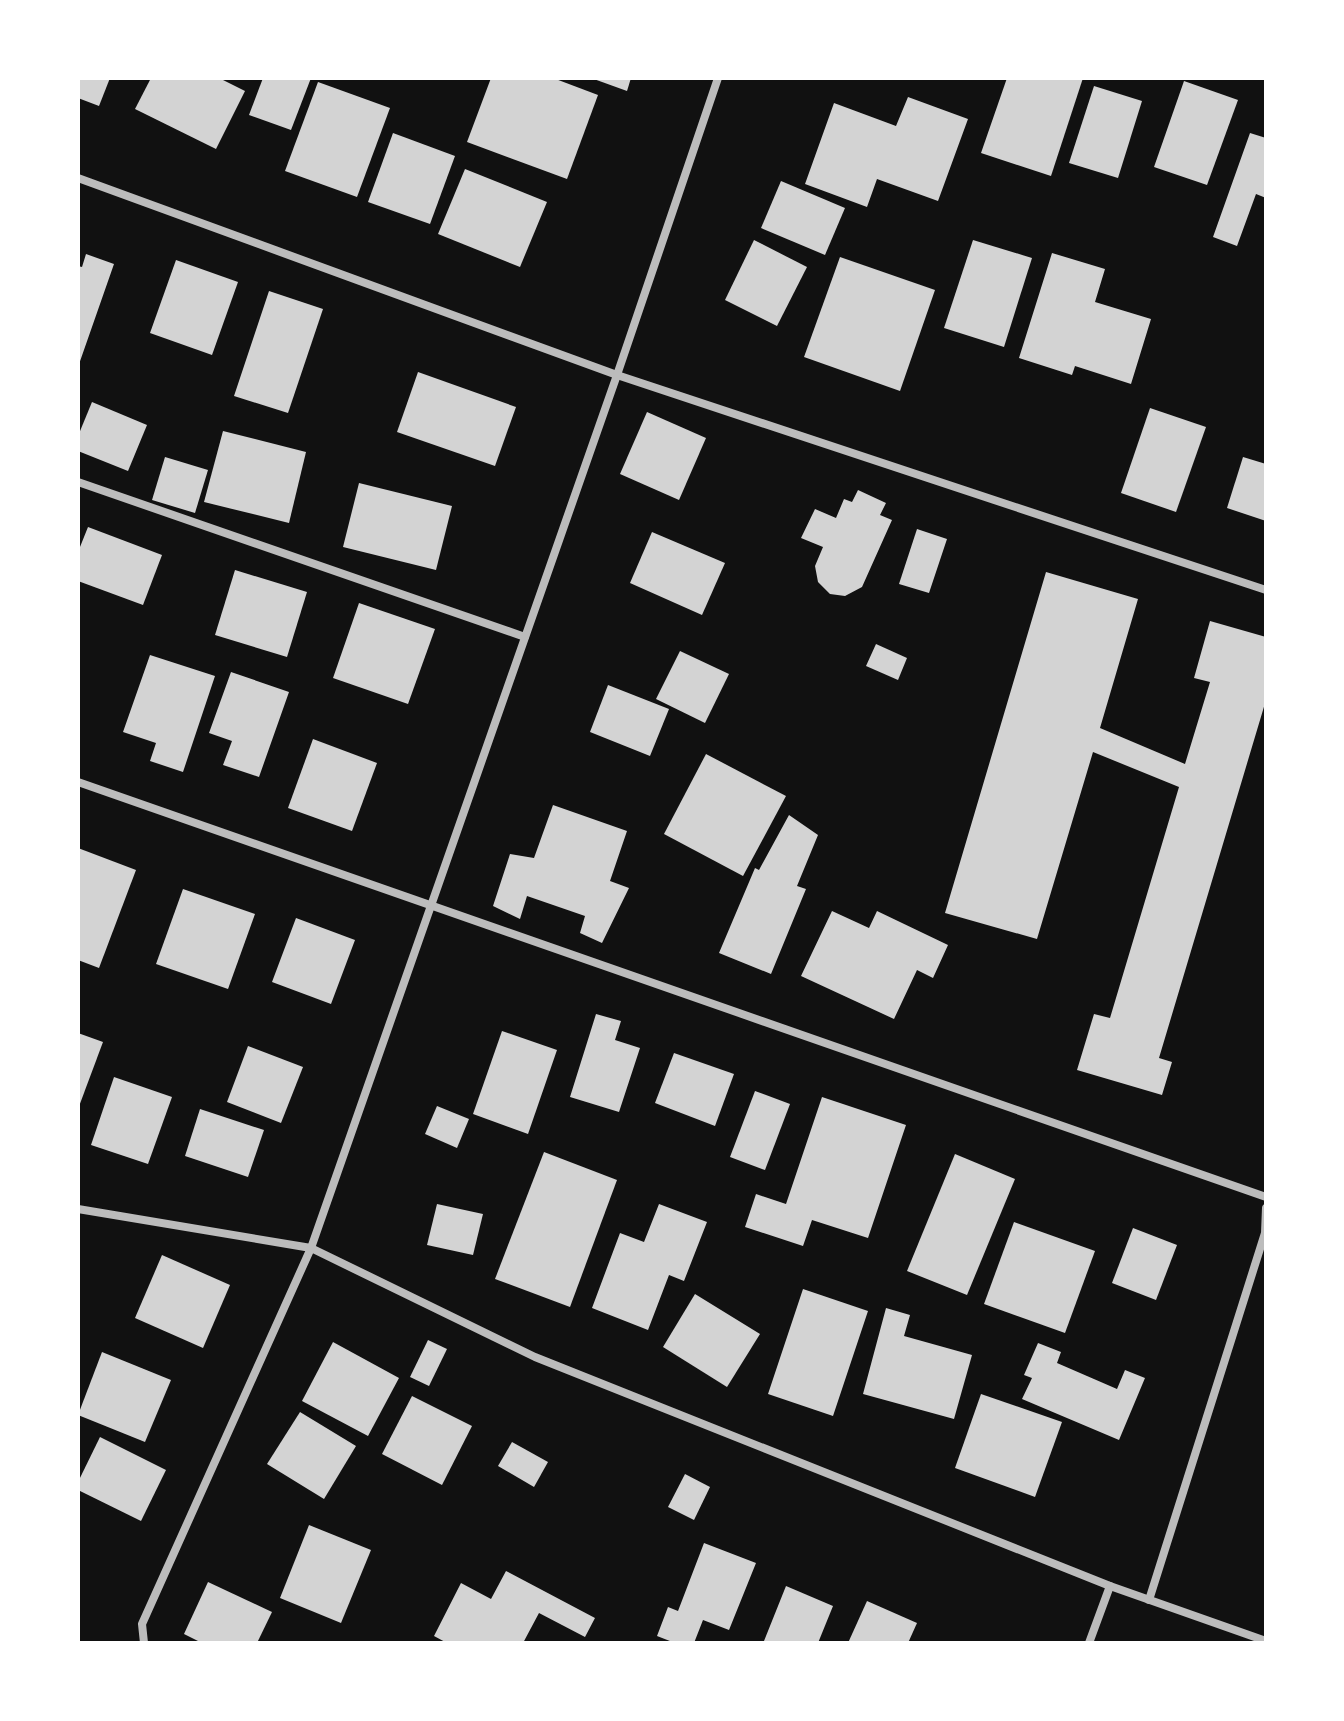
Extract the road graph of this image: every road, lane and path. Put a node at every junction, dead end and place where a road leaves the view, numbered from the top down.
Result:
1 (718, 78) edge
2 (78, 178) edge
3 (617, 375) junction
4 (78, 482) edge
5 (1266, 590) edge
6 (525, 637) junction
7 (78, 782) edge
8 (432, 908) junction
9 (1266, 1197) edge
10 (1266, 1208) edge
11 (78, 1209) edge
12 (311, 1248) junction
13 (1110, 1586) junction
14 (1149, 1600) junction
15 (1266, 1641) edge
16 (144, 1643) edge
17 (1089, 1643) edge

1 - 3 street
2 - 3 street
3 - 5 street
3 - 6 street
4 - 6 street
6 - 8 street
7 - 8 street
8 - 9 street
8 - 12 street
10 - 14 street
11 - 12 street
12 - 13 street
12 - 16 street
13 - 14 street
13 - 17 street
14 - 15 street

